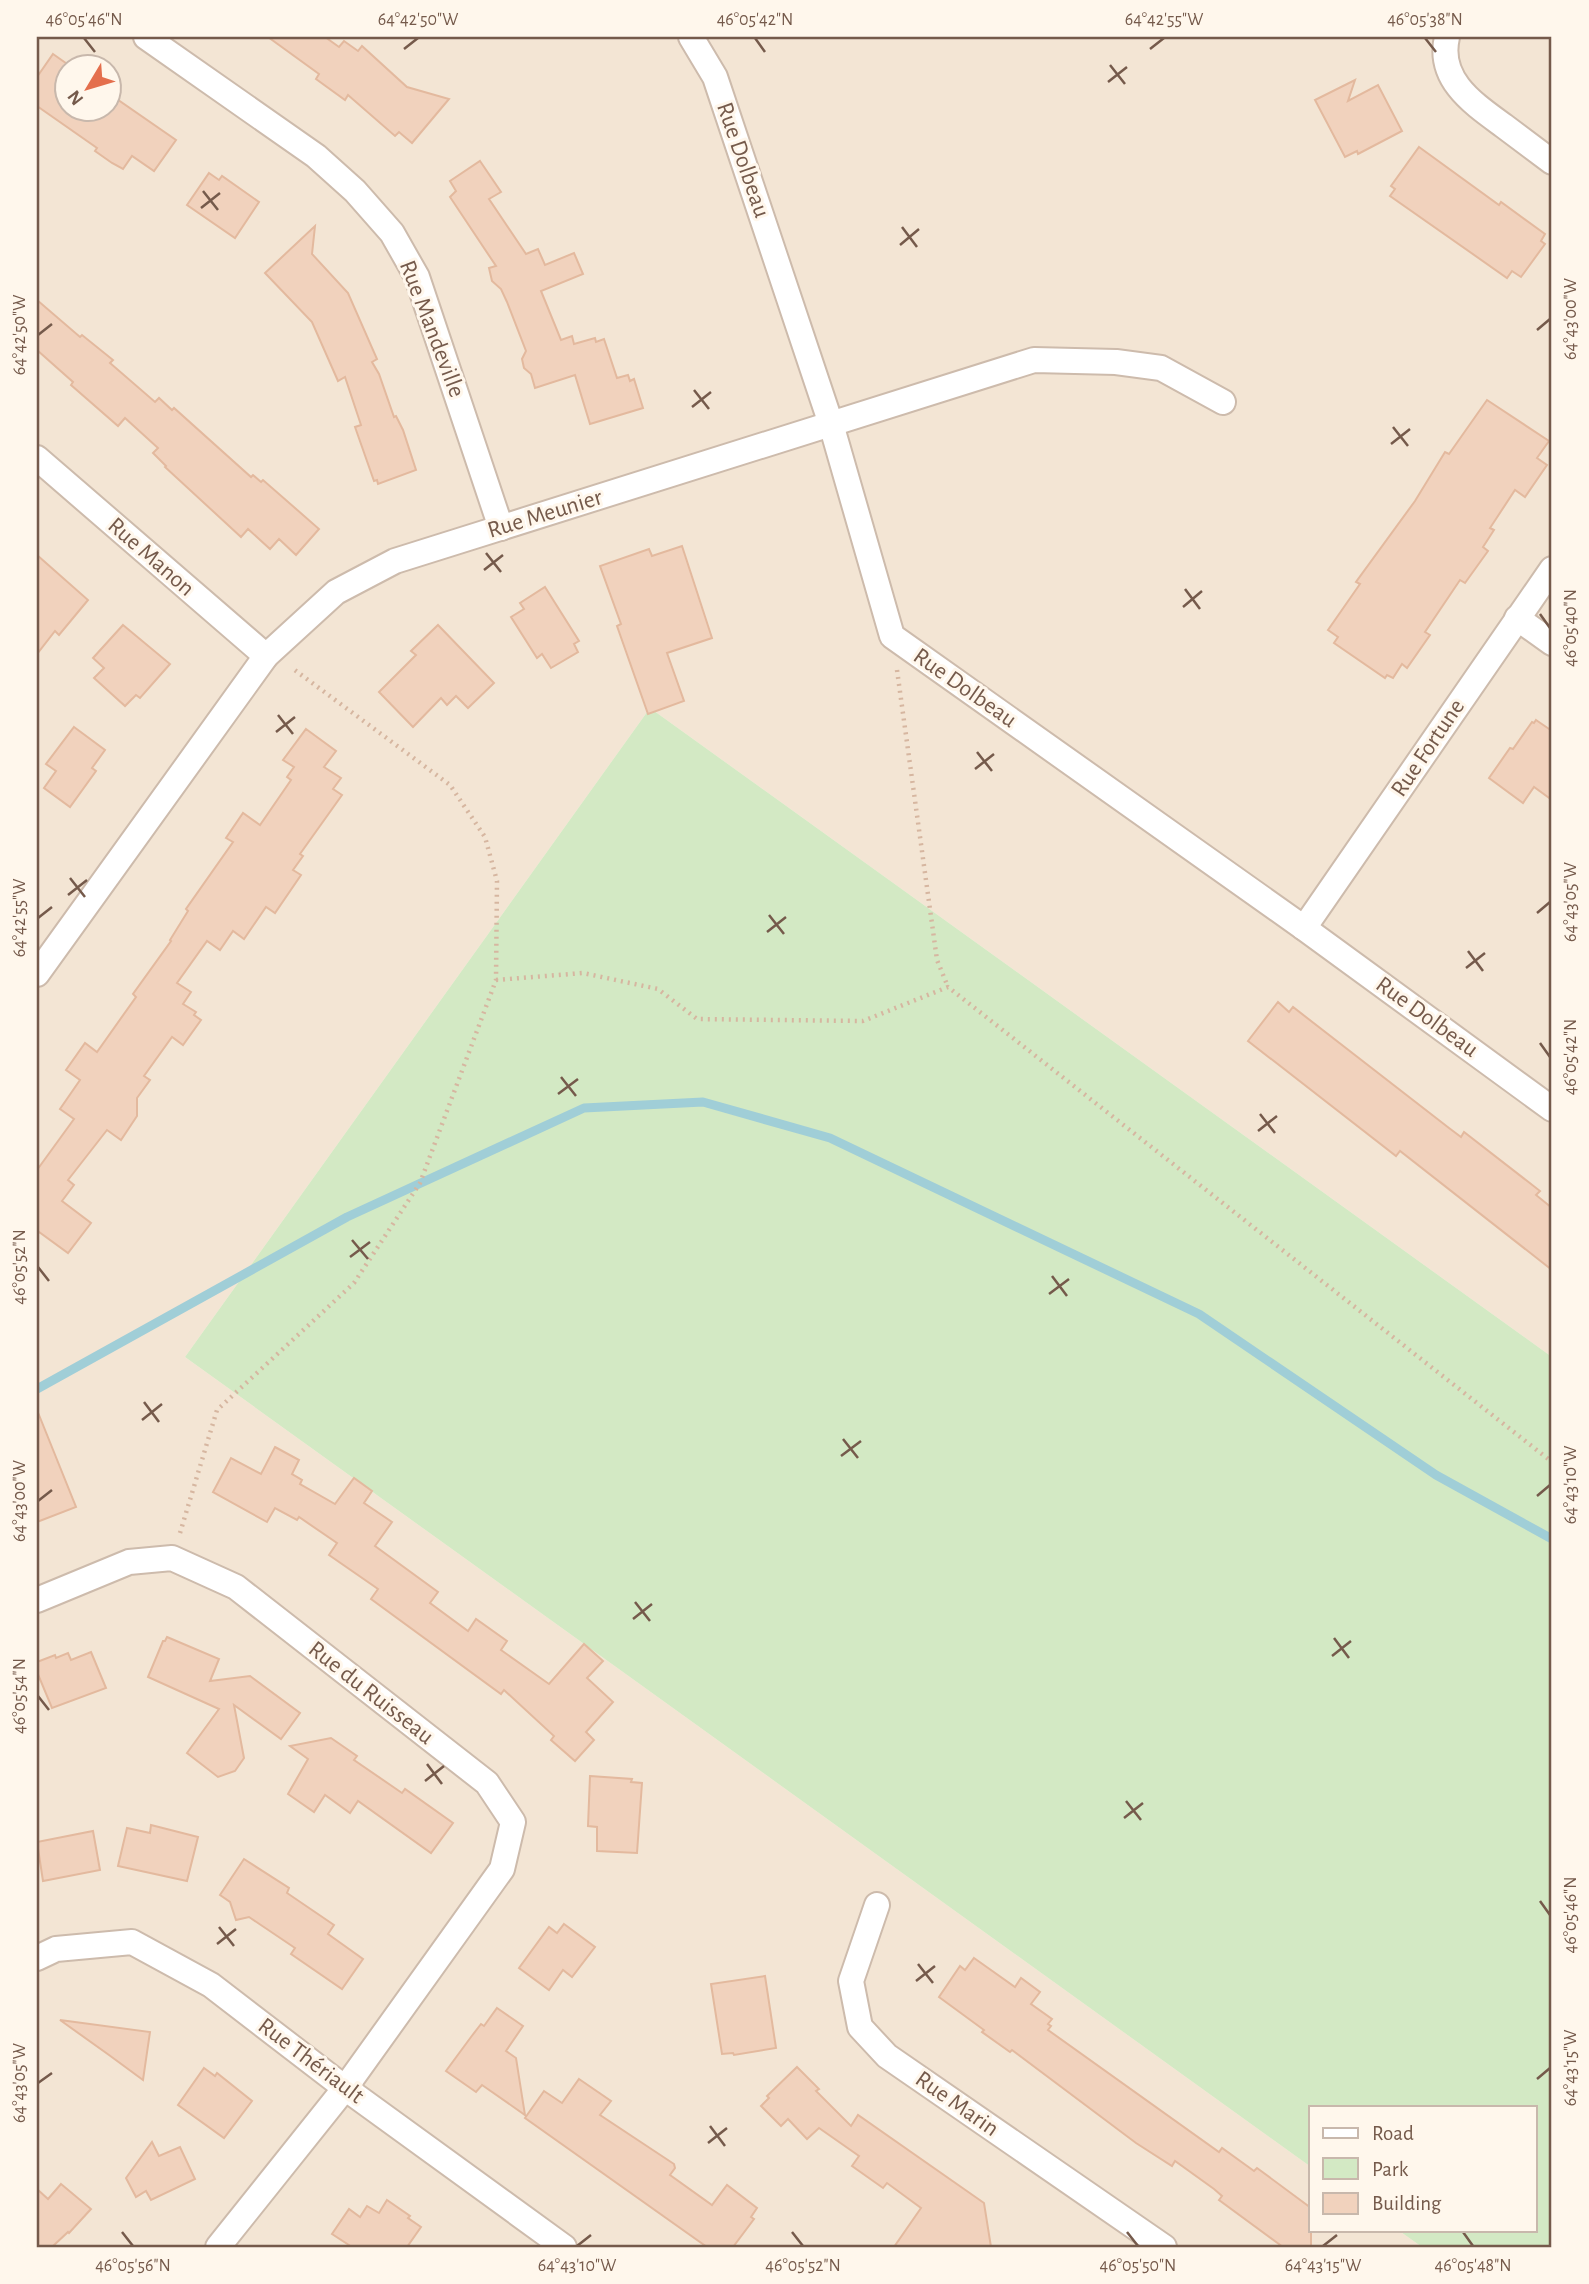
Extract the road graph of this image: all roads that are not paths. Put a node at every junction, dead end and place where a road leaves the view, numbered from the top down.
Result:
1 (146, 37) edge
2 (691, 37) edge
3 (1447, 37) edge
4 (1552, 162) edge
5 (1223, 402) dead end
6 (831, 424) junction
7 (37, 457) edge
8 (501, 528) junction
9 (1552, 569) edge
10 (1517, 618) junction
11 (1552, 643) edge
12 (266, 656) junction
13 (1304, 928) junction
14 (37, 974) edge
15 (1552, 1109) edge
16 (37, 1600) edge
17 (877, 1905) dead end
18 (37, 1958) edge
19 (345, 2088) junction
20 (218, 2247) edge
21 (564, 2247) edge
22 (1164, 2247) edge

1 - 8 street, Rue Mandeville
2 - 6 street, Rue Dolbeau
3 - 4 street
5 - 6 street, Rue Meunier
6 - 8 street, Rue Meunier
6 - 13 street, Rue Dolbeau
7 - 12 street, Rue Manon
8 - 12 street, Rue Meunier
9 - 10 street, Rue Fortune
10 - 11 street
10 - 13 street, Rue Fortune
12 - 14 street, Rue Meunier
13 - 15 street, Rue Dolbeau
16 - 19 street, Rue du Ruisseau
17 - 22 street, Rue Marin
18 - 19 street, Rue Thériault
19 - 20 street, Rue du Ruisseau
19 - 21 street, Rue Thériault

